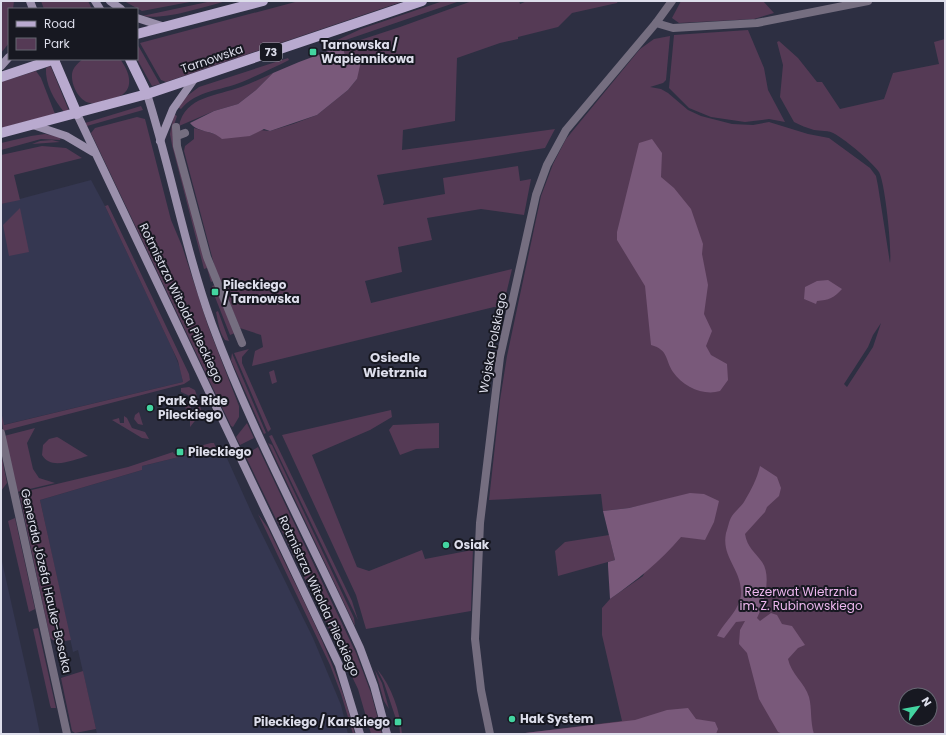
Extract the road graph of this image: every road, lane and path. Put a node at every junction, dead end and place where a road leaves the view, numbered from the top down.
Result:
1 (110, 1) edge
2 (264, 1) edge
3 (422, 1) edge
4 (672, 1) edge
5 (868, 1) edge
6 (120, 8) edge
7 (138, 18) edge
8 (656, 23) junction
9 (166, 27) junction
10 (138, 34) edge
11 (8, 58) edge
12 (51, 60) edge
13 (54, 60) edge
14 (130, 60) edge
15 (1, 66) edge
16 (1, 77) edge
17 (195, 78) junction
18 (147, 94) junction
19 (77, 114) junction
20 (33, 125) junction
21 (176, 127) dead end
22 (185, 133) dead end
23 (1, 134) edge
24 (177, 136) junction
25 (160, 141) junction
26 (94, 152) junction
27 (242, 343) dead end
28 (1, 433) edge
29 (67, 734) edge
30 (360, 734) edge
31 (387, 734) edge
32 (490, 734) edge

1 - 6 main road
2 - 9 main road
3 - 17 main road, Tarnowska / 73
4 - 8 street, Wojska Polskiego
5 - 8 street
7 - 9 main road
8 - 32 street, Wojska Polskiego
9 - 10 main road
11 - 15 main road
12 - 16 main road
13 - 19 main road, Rotmistrza Witolda Pileckiego
14 - 18 main road
17 - 18 main road, Tarnowska / 73
17 - 25 main road
18 - 19 main road, Tarnowska / 73
18 - 25 main road, Rotmistrza Witolda Pileckiego
19 - 20 main road, 73
19 - 26 main road, Rotmistrza Witolda Pileckiego
20 - 23 main road, 73
20 - 26 main road
21 - 24 street
22 - 24 street
24 - 27 street
25 - 31 main road, Rotmistrza Witolda Pileckiego
26 - 30 main road, Rotmistrza Witolda Pileckiego
28 - 29 street, Generała Józefa Hauke-Bosaka

